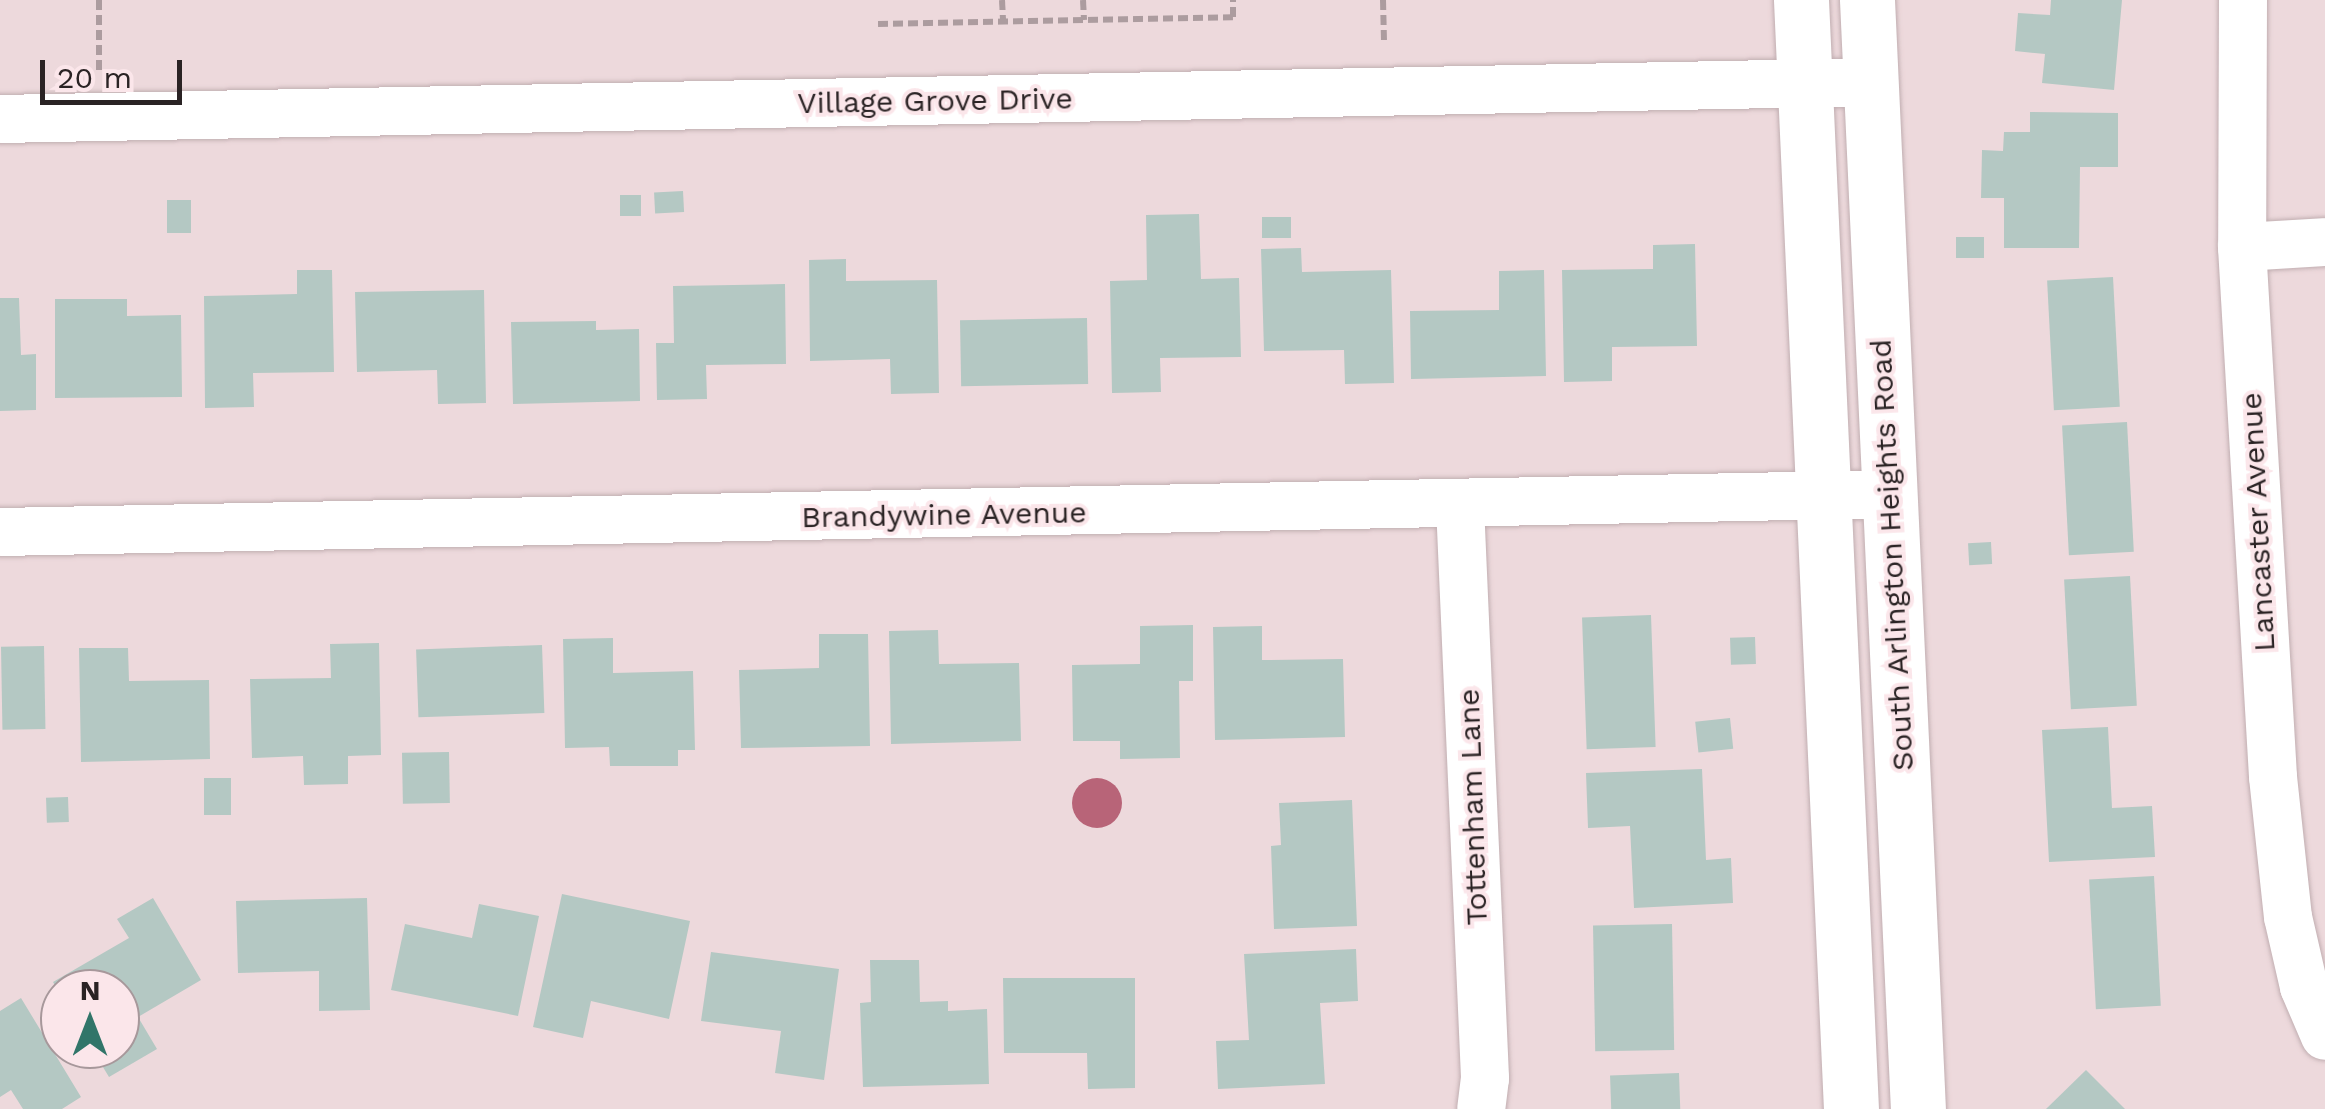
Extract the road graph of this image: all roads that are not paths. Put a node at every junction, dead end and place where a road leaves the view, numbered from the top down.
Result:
1 (1800, 0) edge
2 (1866, 0) edge
3 (2243, 0) edge
4 (1870, 82) junction
5 (1805, 83) junction
6 (0, 119) edge
7 (2325, 242) edge
8 (2242, 247) junction
9 (1888, 494) junction
10 (1822, 495) junction
11 (1460, 506) junction
12 (0, 532) edge
13 (2325, 1036) edge
14 (1481, 1109) edge
15 (1850, 1109) edge
16 (1918, 1109) edge

1 - 5 main road
2 - 4 main road, South Arlington Heights Road
3 - 8 street, Lancaster Avenue
4 - 5 street, Village Grove Drive
4 - 9 main road, South Arlington Heights Road
5 - 6 street, Village Grove Drive
5 - 10 main road
7 - 8 street
8 - 13 street, Lancaster Avenue
9 - 10 street, Brandywine Avenue
9 - 16 main road, South Arlington Heights Road
10 - 11 street, Brandywine Avenue
10 - 15 main road
11 - 12 street, Brandywine Avenue
11 - 14 street, Tottenham Lane

